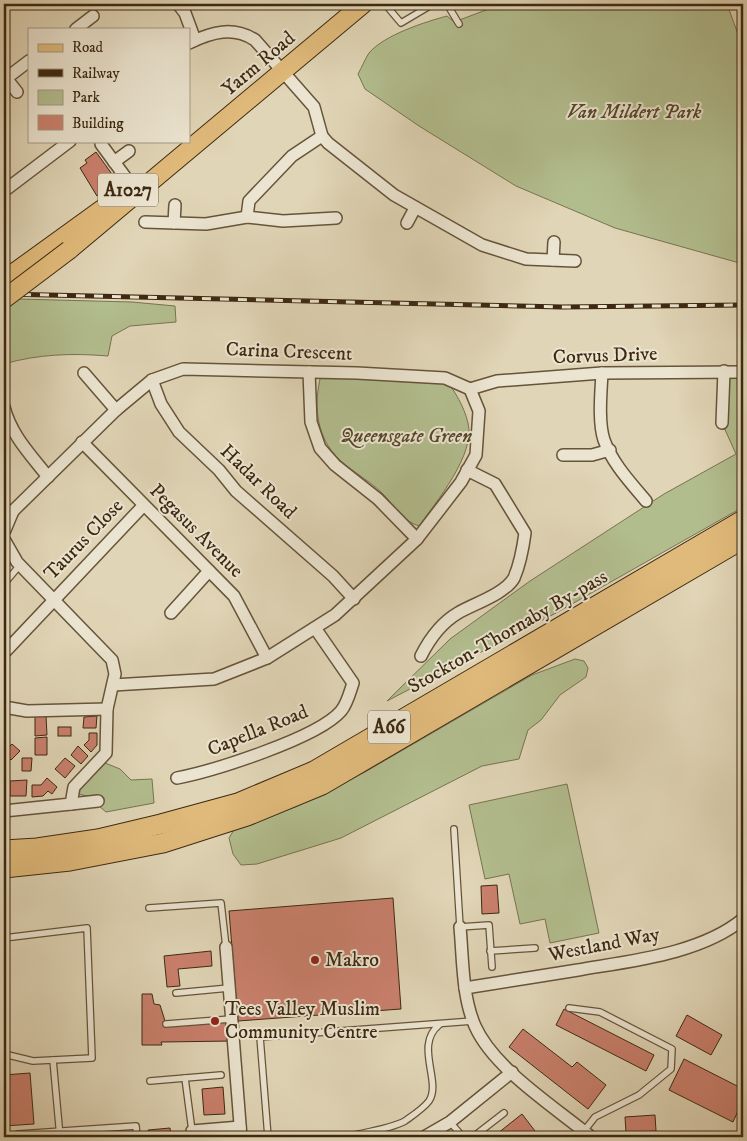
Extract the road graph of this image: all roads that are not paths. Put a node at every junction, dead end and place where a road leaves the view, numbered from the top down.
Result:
1 (178, 4) edge
2 (364, 4) edge
3 (385, 4) edge
4 (434, 4) edge
5 (447, 4) edge
6 (93, 16) dead end
7 (459, 24) dead end
8 (79, 28) edge
9 (189, 28) edge
10 (192, 41) edge
11 (28, 62) edge
12 (283, 71) junction
13 (5, 79) edge
14 (17, 92) dead end
15 (322, 136) junction
16 (69, 142) edge
17 (101, 144) dead end
18 (129, 151) dead end
19 (114, 162) junction
20 (135, 190) junction
21 (4, 191) edge
22 (174, 205) dead end
23 (415, 208) junction
24 (247, 217) junction
25 (336, 218) dead end
26 (145, 222) dead end
27 (174, 223) junction
28 (406, 223) dead end
29 (554, 242) dead end
30 (553, 260) junction
31 (575, 261) dead end
32 (4, 280) edge
33 (4, 300) edge
34 (724, 371) junction
35 (309, 372) junction
36 (743, 372) edge
37 (84, 373) dead end
38 (602, 373) junction
39 (152, 380) junction
40 (470, 389) junction
41 (4, 407) edge
42 (116, 410) junction
43 (722, 423) dead end
44 (82, 442) junction
45 (610, 450) junction
46 (563, 455) dead end
47 (468, 470) junction
48 (48, 476) junction
49 (646, 502) dead end
50 (143, 506) junction
51 (8, 514) edge
52 (743, 520) edge
53 (4, 536) edge
54 (417, 539) junction
55 (743, 539) edge
56 (4, 555) edge
57 (18, 564) junction
58 (208, 571) junction
59 (4, 584) edge
60 (354, 599) junction
61 (52, 600) junction
62 (170, 613) dead end
63 (315, 628) junction
64 (4, 653) edge
65 (421, 656) dead end
66 (267, 658) junction
67 (113, 686) junction
68 (4, 707) edge
69 (107, 709) junction
70 (177, 778) dead end
71 (98, 801) dead end
72 (71, 804) junction
73 (4, 811) edge
74 (454, 829) dead end
75 (4, 846) edge
76 (37, 848) junction
77 (4, 850) edge
78 (4, 868) edge
79 (149, 908) dead end
80 (743, 919) edge
81 (460, 928) junction
82 (4, 938) edge
83 (226, 947) joint
84 (535, 948) dead end
85 (490, 951) junction
86 (492, 966) dead end
87 (229, 988) junction
88 (465, 988) junction
89 (176, 993) dead end
90 (570, 1008) dead end
91 (232, 1019) junction
92 (473, 1021) junction
93 (166, 1024) dead end
94 (439, 1024) junction
95 (4, 1054) edge
96 (53, 1060) junction
97 (512, 1072) junction
98 (221, 1075) dead end
99 (185, 1078) junction
100 (150, 1080) dead end
101 (504, 1113) dead end
102 (450, 1122) junction
103 (192, 1131) joint
104 (240, 1132) edge
105 (18, 1134) dead end
106 (60, 1134) edge
107 (585, 1135) edge
108 (137, 1137) edge
109 (268, 1137) edge
110 (345, 1137) edge
111 (424, 1137) edge
112 (463, 1137) edge
113 (473, 1137) edge

1 - 9 street
2 - 12 main road, Yarm Road / A1027
3 - 4 lane
5 - 7 lane
6 - 8 street
10 - 12 street
11 - 13 street
12 - 15 street
12 - 20 main road, Yarm Road / A1027
13 - 14 street
15 - 23 street
15 - 24 street
16 - 21 street
17 - 19 street
18 - 19 street
19 - 20 street
20 - 32 main road, Yarm Road / A1027
20 - 33 main road, Yarm Road / A1027, bridge
22 - 27 street
23 - 28 street
23 - 30 street
24 - 25 street
24 - 27 street
26 - 27 street
29 - 30 street
30 - 31 street
34 - 36 street, Corvus Drive
34 - 38 street, Corvus Drive
34 - 43 street
35 - 39 street, Carina Crescent
35 - 40 street, Carina Crescent
35 - 54 street
37 - 42 street
38 - 40 street, Corvus Drive
38 - 45 street
39 - 42 street, Carina Crescent
39 - 60 street, Hadar Road
40 - 47 street
41 - 48 street
42 - 44 street, Carina Crescent
44 - 48 street, Carina Crescent
44 - 50 street, Pegasus Avenue
45 - 46 street
45 - 49 street
47 - 54 street
47 - 65 street
48 - 51 street, Carina Crescent
50 - 58 street, Pegasus Avenue
50 - 61 street, Taurus Close
51 - 53 street, Carina Crescent
52 - 76 highway, Stockton-Thornaby By-pass / A66
53 - 57 street
54 - 60 street
55 - 78 highway, Stockton-Thornaby By-pass / A66
56 - 57 street
57 - 59 lane
57 - 61 street
58 - 62 street
58 - 66 street, Pegasus Avenue
60 - 63 street
61 - 64 street, Taurus Close
61 - 67 street
63 - 66 street
63 - 70 street, Capella Road
66 - 67 street
67 - 69 street
68 - 69 street
69 - 72 street
71 - 72 street
72 - 73 street
74 - 81 lane
75 - 76 highway, A66
76 - 77 highway, Stockton-Thornaby By-pass / A66
79 - 83 lane
80 - 88 street, Westland Way
81 - 85 lane
81 - 88 street
82 - 96 lane
83 - 87 street
84 - 85 lane
85 - 86 lane
87 - 89 lane
87 - 91 street
88 - 92 street
90 - 107 lane
91 - 93 lane
91 - 104 street
92 - 94 lane
92 - 97 street
94 - 109 lane
94 - 110 lane
95 - 96 lane
96 - 106 lane
97 - 102 street
97 - 107 street
98 - 99 lane
99 - 100 lane
99 - 103 lane
101 - 113 lane
102 - 111 street
102 - 112 lane
103 - 104 street
105 - 106 lane
106 - 108 lane

